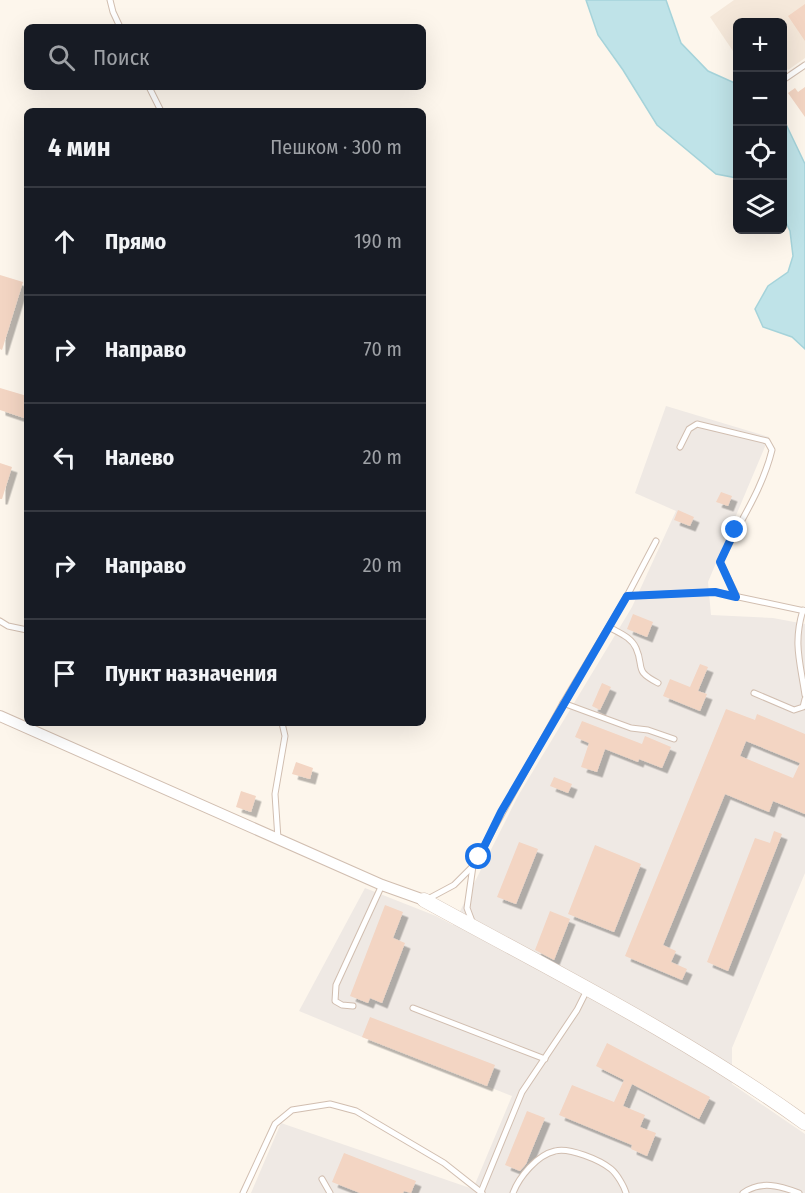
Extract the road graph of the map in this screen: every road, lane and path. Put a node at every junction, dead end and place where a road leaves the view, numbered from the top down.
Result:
1 (110, 0) edge
2 (118, 24) edge
3 (805, 65) edge
4 (787, 77) edge
5 (150, 90) edge
6 (160, 108) edge
7 (680, 447) dead end
8 (656, 541) dead end
9 (627, 596) junction
10 (736, 597) junction
11 (804, 610) edge
12 (0, 621) edge
13 (609, 627) junction
14 (24, 629) edge
15 (658, 683) dead end
16 (754, 693) dead end
17 (805, 694) edge
18 (805, 699) edge
19 (563, 703) junction
20 (0, 716) edge
21 (283, 726) edge
22 (674, 739) dead end
23 (278, 839) junction
24 (472, 866) junction
25 (382, 885) junction
26 (424, 900) junction
27 (475, 928) junction
28 (587, 989) junction
29 (353, 1006) dead end
30 (412, 1008) dead end
31 (545, 1059) junction
32 (805, 1123) edge
33 (322, 1179) dead end
34 (481, 1192) edge
35 (243, 1193) edge
36 (330, 1193) edge
37 (513, 1193) edge
38 (626, 1193) edge
39 (743, 1193) edge
40 (800, 1193) edge

1 - 2 lane
3 - 4 lane
5 - 6 lane
7 - 10 lane
8 - 9 lane
9 - 10 lane
9 - 13 lane
10 - 11 lane
11 - 17 lane
12 - 14 lane
13 - 15 lane
13 - 19 lane
16 - 18 lane
19 - 22 lane
19 - 24 lane
20 - 23 street
21 - 23 lane
23 - 25 street
24 - 26 lane
24 - 27 lane
25 - 26 street
25 - 29 lane
26 - 27 street
27 - 28 street
28 - 31 lane
28 - 32 street
30 - 31 lane
31 - 34 lane
33 - 36 lane
34 - 35 lane
37 - 38 lane
39 - 40 lane

